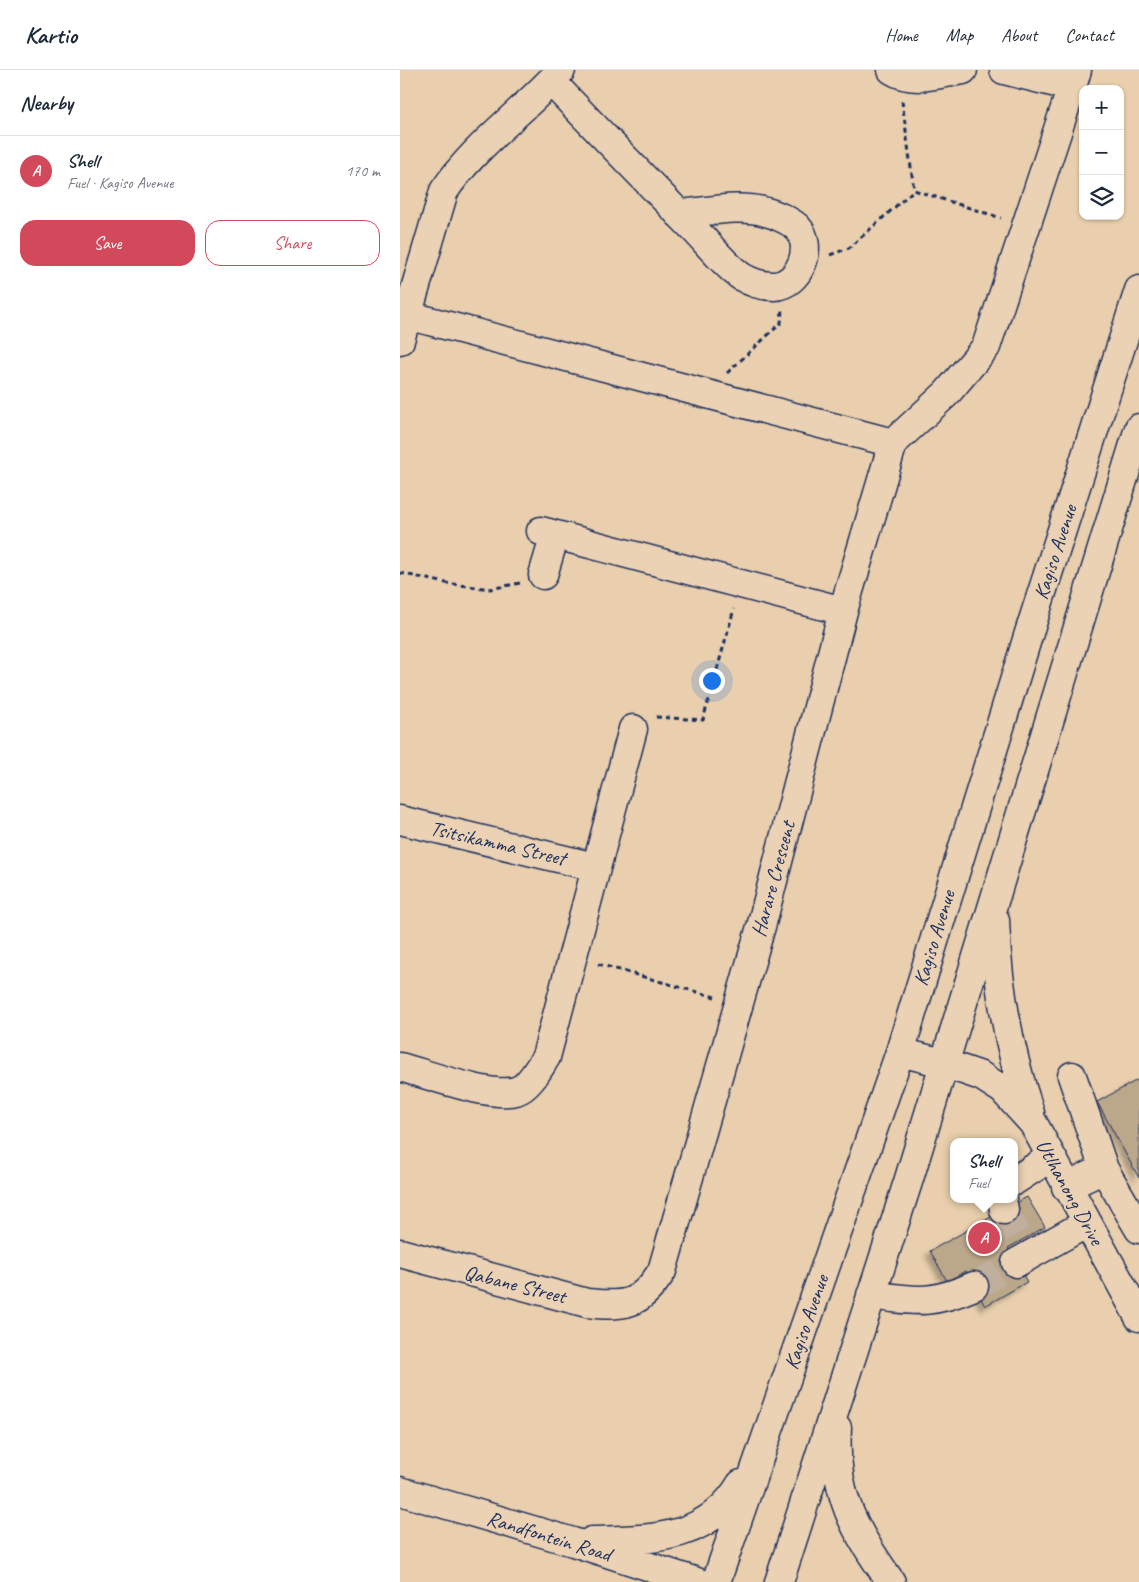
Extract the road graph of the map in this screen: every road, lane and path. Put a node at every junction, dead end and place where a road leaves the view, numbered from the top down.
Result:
1 (963, 70) edge
2 (1004, 70) edge
3 (895, 72) edge
4 (556, 76) edge
5 (1074, 78) edge
6 (914, 190) junction
7 (679, 214) junction
8 (1027, 226) junction
9 (792, 275) junction
10 (1139, 290) edge
11 (403, 328) edge
12 (704, 393) junction
13 (1139, 428) edge
14 (893, 443) junction
15 (543, 575) dead end
16 (740, 584) junction
17 (843, 611) junction
18 (633, 730) joint
19 (400, 820) edge
20 (595, 867) junction
21 (994, 899) junction
22 (573, 957) junction
23 (738, 1004) junction
24 (900, 1052) junction
25 (943, 1063) junction
26 (400, 1067) edge
27 (1072, 1076) dead end
28 (1033, 1123) junction
29 (1051, 1158) junction
30 (1104, 1169) junction
31 (1018, 1179) edge
32 (1066, 1187) junction
33 (1086, 1223) junction
34 (1139, 1229) edge
35 (400, 1253) edge
36 (1022, 1254) tunnel mouth
37 (974, 1286) tunnel mouth
38 (871, 1294) junction
39 (631, 1303) joint
40 (1139, 1316) edge
41 (839, 1391) junction
42 (760, 1452) junction
43 (400, 1491) edge
44 (582, 1545) junction
45 (650, 1582) edge
46 (697, 1582) edge
47 (716, 1582) edge
48 (780, 1582) edge
49 (891, 1582) edge

1 - 3 street
2 - 5 street
3 - 6 path
4 - 7 street
4 - 11 street
5 - 8 street
6 - 8 path
6 - 9 path
7 - 9 street
7 - 9 street
8 - 14 street
9 - 12 path
10 - 24 street, Kagiso Avenue
11 - 12 street
12 - 14 street
13 - 21 street, Kagiso Avenue
14 - 17 street, Harare Crescent
15 - 16 street
16 - 17 street
16 - 18 path
17 - 23 street, Harare Crescent
18 - 20 street, Tsitsikamma Street
19 - 20 street, Tsitsikamma Street
20 - 22 street, Tsitsikamma Street
21 - 25 street, Kagiso Avenue
21 - 28 street
22 - 23 path
22 - 26 street, Tsitsikamma Street
23 - 39 street, Harare Crescent
24 - 25 street, Utlhanong Drive
24 - 42 street, Kagiso Avenue
25 - 28 street, Utlhanong Drive
25 - 38 street, Kagiso Avenue
27 - 30 street
28 - 29 street, Utlhanong Drive
29 - 31 street
29 - 32 street, Utlhanong Drive
30 - 32 street
30 - 34 street
32 - 33 street, Utlhanong Drive
33 - 36 street
33 - 40 street, Utlhanong Drive
35 - 39 street, Qabane Street
37 - 38 street
38 - 41 street, Kagiso Avenue
41 - 48 street, Kagiso Avenue
41 - 49 street
42 - 44 street
42 - 47 street, Kagiso Avenue
43 - 44 street, Randfontein Road
44 - 45 street
44 - 46 street, Randfontein Road

